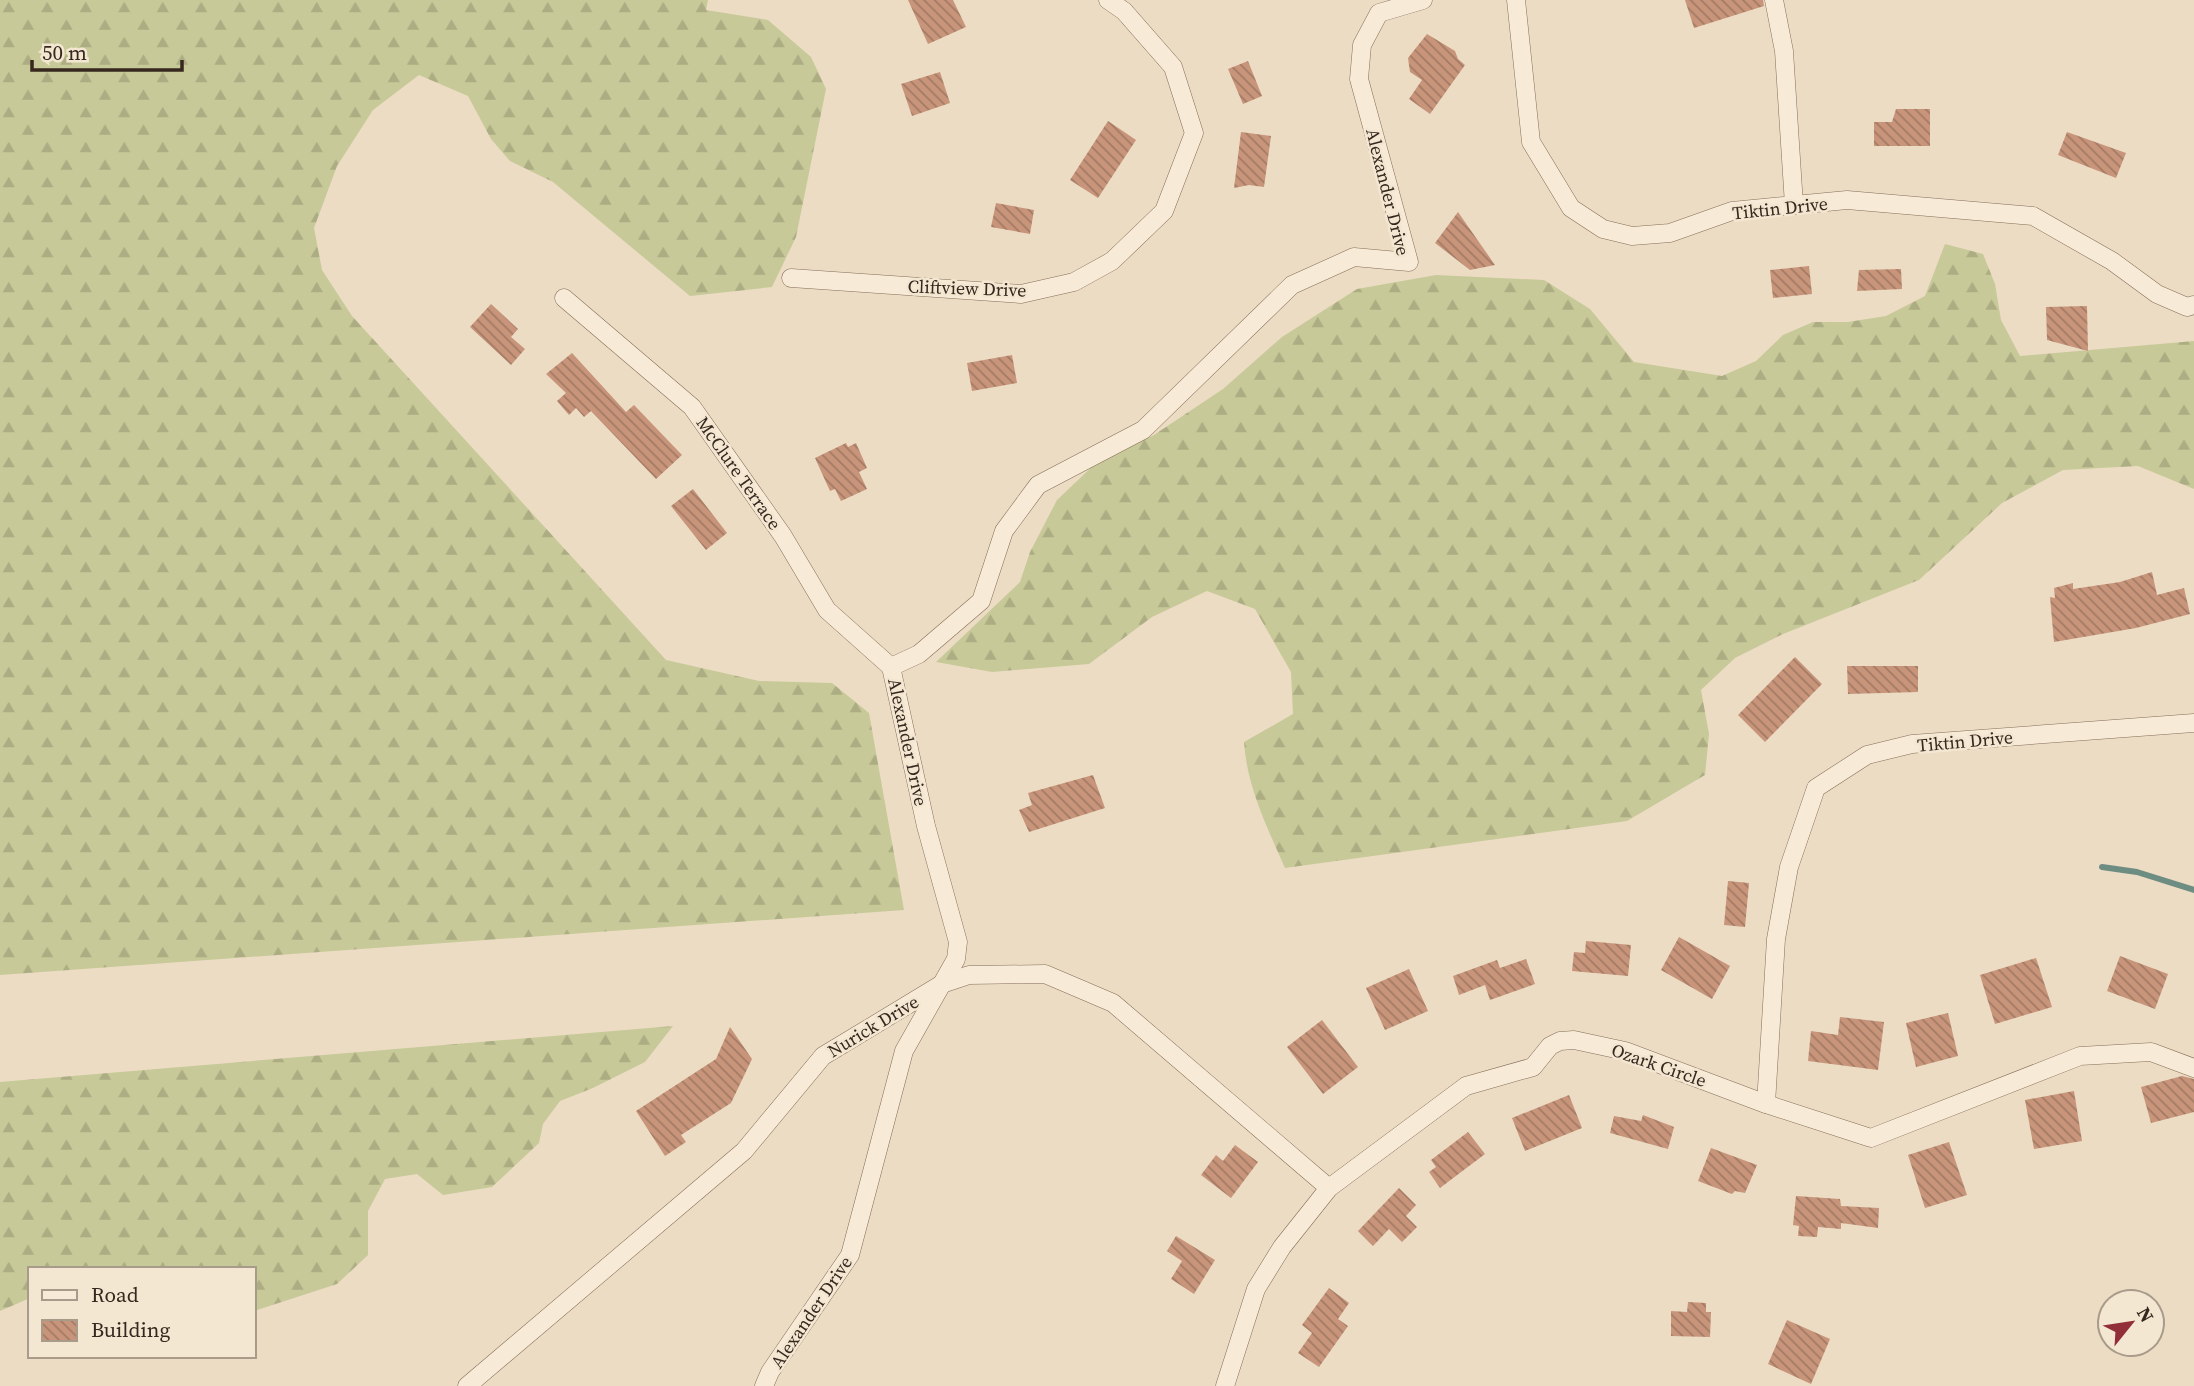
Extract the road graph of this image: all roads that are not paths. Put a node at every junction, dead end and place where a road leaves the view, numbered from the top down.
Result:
1 (1108, 0) edge
2 (1423, 0) edge
3 (1515, 0) edge
4 (1773, 0) edge
5 (1794, 205) junction
6 (791, 278) dead end
7 (564, 298) dead end
8 (2194, 305) edge
9 (891, 667) junction
10 (2194, 723) edge
11 (942, 984) junction
12 (2194, 1068) edge
13 (1766, 1104) junction
14 (1329, 1188) junction
15 (467, 1386) edge
16 (764, 1386) edge
17 (1225, 1386) edge

1 - 6 street, Cliftview Drive
2 - 9 street, Alexander Drive
3 - 5 street, Tiktin Drive
4 - 5 street
5 - 8 street, Tiktin Drive
7 - 9 street, McClure Terrace
9 - 11 street, Alexander Drive
10 - 13 street, Tiktin Drive
11 - 14 street, Nurick Drive
11 - 15 street, Nurick Drive
11 - 16 street, Alexander Drive
12 - 13 street, Ozark Circle
13 - 14 street, Ozark Circle
14 - 17 street, Ozark Circle

